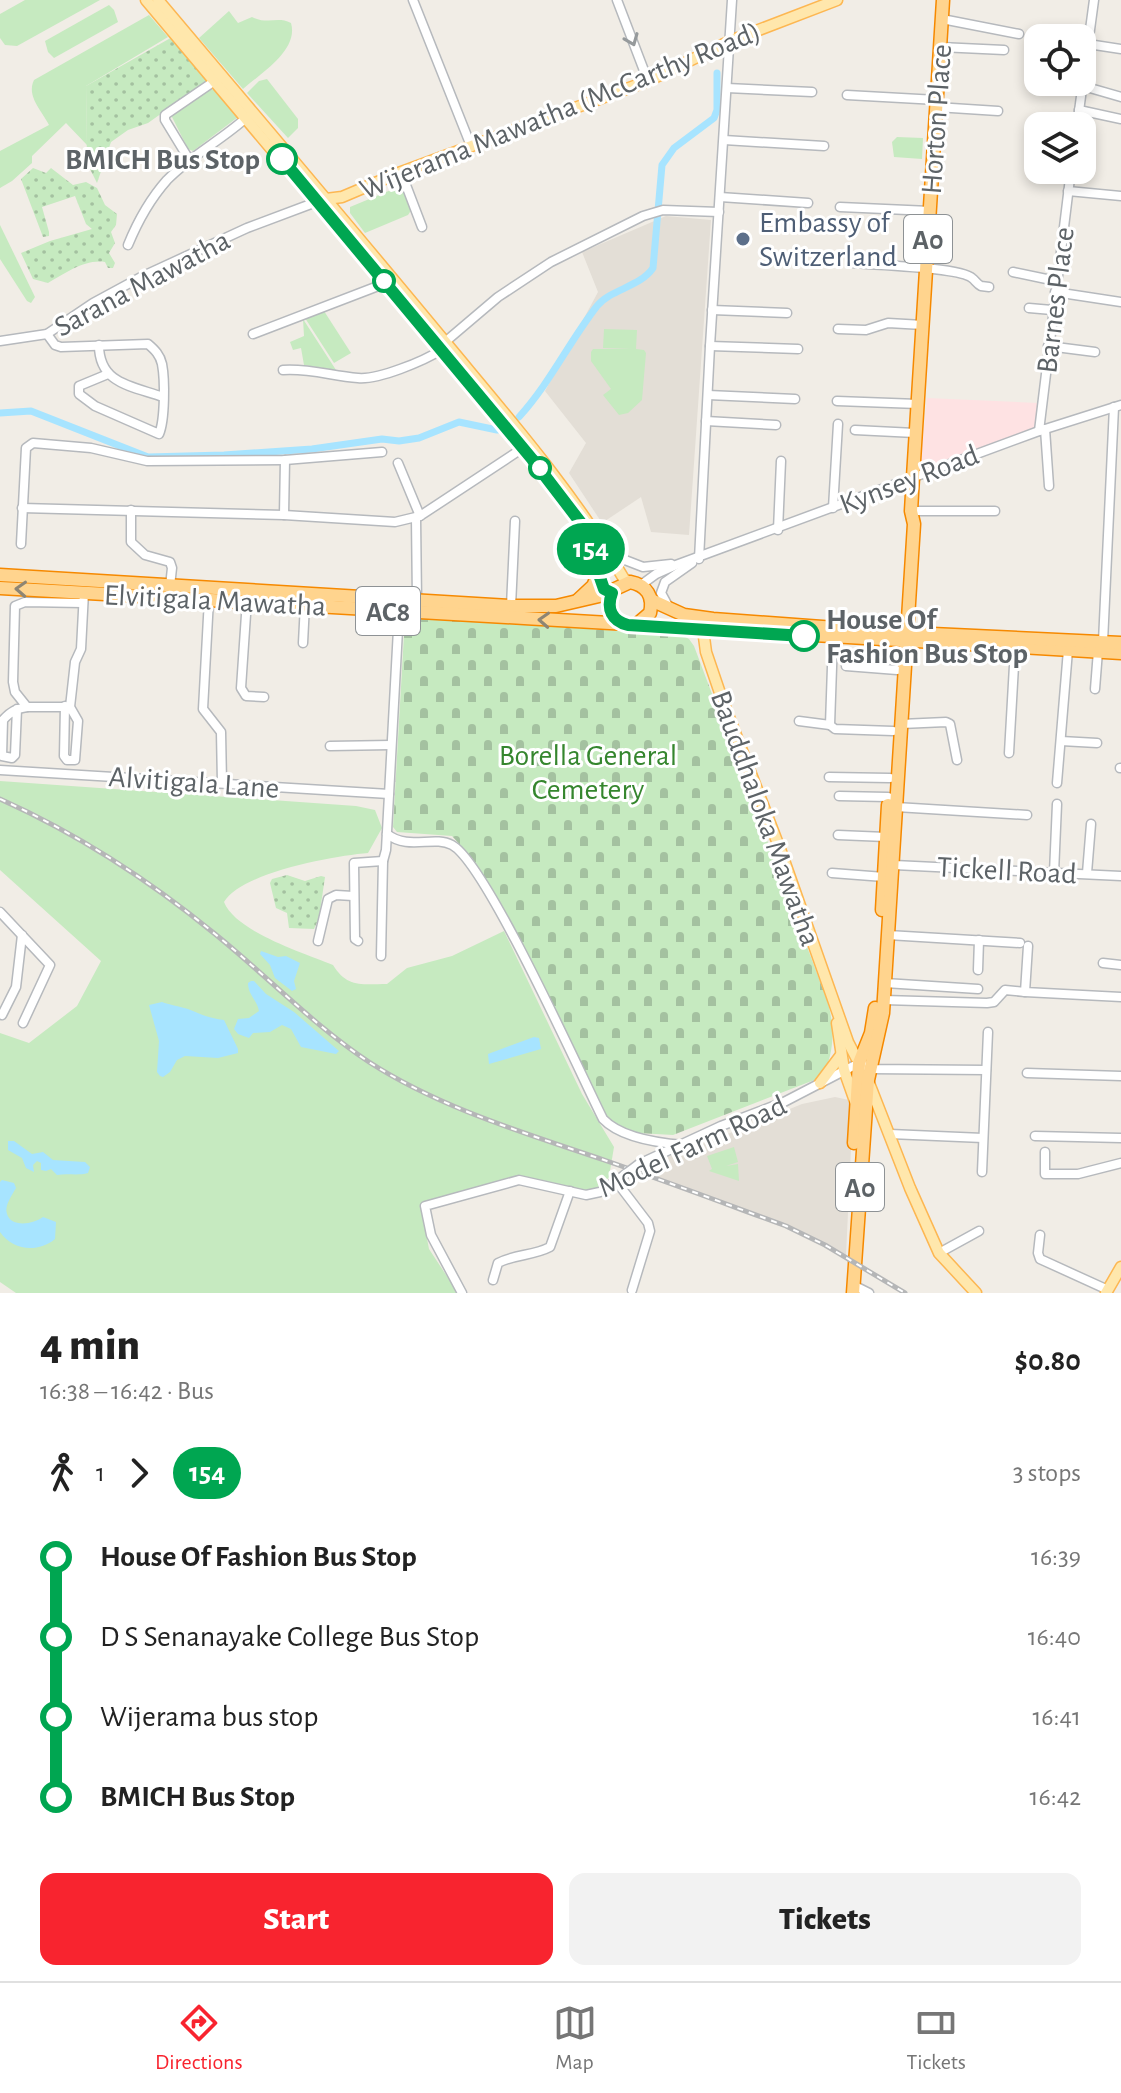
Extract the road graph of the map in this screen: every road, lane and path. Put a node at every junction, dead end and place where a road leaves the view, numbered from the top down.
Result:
1 (146, 0) edge
2 (158, 0) edge
3 (413, 0) edge
4 (617, 0) edge
5 (732, 0) edge
6 (837, 0) edge
7 (943, 0) edge
8 (1094, 0) edge
9 (942, 19) junction
10 (1091, 24) edge
11 (1019, 34) dead end
12 (730, 41) junction
13 (1096, 45) edge
14 (940, 47) junction
15 (1121, 49) edge
16 (1004, 50) dead end
17 (219, 78) junction
18 (648, 81) junction
19 (727, 88) junction
20 (1096, 90) edge
21 (812, 92) dead end
22 (847, 95) dead end
23 (1081, 96) edge
24 (1121, 97) edge
25 (937, 103) junction
26 (1079, 110) joint
27 (998, 111) dead end
28 (247, 117) junction
29 (1121, 119) edge
30 (724, 140) junction
31 (471, 146) junction
32 (824, 146) dead end
33 (190, 161) junction
34 (401, 172) junction
35 (1069, 184) edge
36 (1068, 191) junction
37 (1121, 196) edge
38 (720, 197) junction
39 (322, 200) junction
40 (808, 203) dead end
41 (840, 207) dead end
42 (930, 211) junction
43 (719, 212) junction
44 (422, 227) dead end
45 (128, 245) dead end
46 (853, 263) dead end
47 (926, 268) junction
48 (1013, 272) dead end
49 (1056, 281) junction
50 (386, 283) junction
51 (989, 287) dead end
52 (1055, 292) junction
53 (1121, 302) edge
54 (1029, 308) dead end
55 (712, 310) junction
56 (1052, 310) junction
57 (787, 313) dead end
58 (923, 325) junction
59 (838, 329) dead end
60 (47, 334) junction
61 (253, 334) dead end
62 (0, 341) edge
63 (99, 345) junction
64 (443, 346) junction
65 (710, 346) junction
66 (1048, 346) junction
67 (798, 349) dead end
68 (1095, 352) dead end
69 (283, 370) dead end
70 (108, 374) junction
71 (708, 395) junction
72 (163, 397) junction
73 (795, 399) dead end
74 (837, 401) dead end
75 (918, 404) junction
76 (1117, 406) edge
77 (706, 421) junction
78 (838, 424) dead end
79 (776, 425) dead end
80 (855, 430) dead end
81 (1042, 430) junction
82 (915, 433) junction
83 (523, 448) junction
84 (382, 452) dead end
85 (285, 460) junction
86 (781, 461) dead end
87 (398, 463) dead end
88 (913, 477) junction
89 (1049, 486) dead end
90 (22, 508) junction
91 (833, 508) junction
92 (131, 510) junction
93 (911, 511) junction
94 (995, 511) dead end
95 (284, 515) junction
96 (418, 517) junction
97 (515, 521) dead end
98 (778, 530) junction
99 (21, 544) dead end
100 (607, 553) junction
101 (699, 559) junction
102 (599, 573) junction
103 (0, 575) edge
104 (665, 582) junction
105 (636, 584) junction
106 (170, 586) junction
107 (0, 588) edge
108 (154, 590) junction
109 (612, 593) junction
110 (84, 598) junction
111 (209, 599) junction
112 (247, 600) junction
113 (651, 600) junction
114 (417, 601) junction
115 (576, 601) junction
116 (305, 604) junction
117 (511, 606) junction
118 (399, 611) junction
119 (673, 612) junction
120 (628, 624) junction
121 (701, 629) junction
122 (903, 637) junction
123 (833, 638) junction
124 (303, 643) dead end
125 (1121, 643) edge
126 (1100, 647) junction
127 (1015, 648) junction
128 (1068, 650) junction
129 (1121, 653) edge
130 (846, 666) dead end
131 (897, 670) junction
132 (1095, 689) dead end
133 (264, 697) dead end
134 (68, 706) junction
135 (22, 708) junction
136 (799, 721) dead end
137 (832, 726) junction
138 (897, 727) junction
139 (1061, 741) junction
140 (1097, 743) dead end
141 (391, 745) junction
142 (330, 746) dead end
143 (1009, 753) dead end
144 (957, 760) dead end
145 (0, 770) edge
146 (829, 777) dead end
147 (890, 778) junction
148 (222, 783) junction
149 (1057, 783) dead end
150 (389, 794) junction
151 (839, 796) dead end
152 (892, 802) junction
153 (1057, 804) dead end
154 (1027, 815) dead end
155 (1091, 824) dead end
156 (387, 834) junction
157 (838, 835) dead end
158 (886, 837) junction
159 (383, 861) junction
160 (894, 865) junction
161 (832, 873) dead end
162 (1054, 873) junction
163 (1087, 873) junction
164 (1121, 876) edge
165 (884, 877) junction
166 (353, 896) junction
167 (0, 912) edge
168 (22, 935) junction
169 (888, 935) junction
170 (979, 940) junction
171 (318, 941) dead end
172 (358, 941) dead end
173 (381, 956) dead end
174 (1103, 963) dead end
175 (1121, 965) edge
176 (978, 970) dead end
177 (885, 983) junction
178 (978, 989) dead end
179 (1025, 992) junction
180 (1121, 997) edge
181 (884, 1000) junction
182 (835, 1006) junction
183 (2, 1015) edge
184 (23, 1023) dead end
185 (988, 1032) dead end
186 (841, 1055) junction
187 (844, 1070) junction
188 (986, 1070) junction
189 (866, 1071) junction
190 (1027, 1073) dead end
191 (1121, 1076) edge
192 (820, 1083) junction
193 (861, 1110) junction
194 (881, 1112) junction
195 (890, 1134) junction
196 (1035, 1136) dead end
197 (983, 1138) junction
198 (1121, 1138) edge
199 (684, 1145) junction
200 (1045, 1152) dead end
201 (1121, 1163) edge
202 (982, 1172) dead end
203 (618, 1180) junction
204 (570, 1191) junction
205 (979, 1231) dead end
206 (1040, 1235) dead end
207 (939, 1253) junction
208 (1121, 1268) edge
209 (493, 1280) dead end
210 (1121, 1282) edge
211 (632, 1290) dead end
212 (850, 1290) edge
213 (1109, 1292) edge
214 (462, 1293) edge
215 (869, 1293) edge
216 (976, 1293) edge

1 - 17 main road
2 - 17 main road
3 - 31 street
4 -> 18 street
5 - 12 street
6 - 12 main road, Wijerama Mawatha (McCarthy Road)
7 - 9 highway, Horton Place / A0
8 - 10 street
9 - 11 street
9 - 14 highway, Horton Place / A0
12 - 18 main road, Wijerama Mawatha (McCarthy Road)
12 - 19 street
13 - 15 street
14 - 16 street
14 - 25 highway, Horton Place / A0
17 - 28 main road
17 - 33 street
17 - 39 main road
18 - 31 main road, Wijerama Mawatha (McCarthy Road)
19 - 21 street
19 - 30 street
20 - 24 street
22 - 25 street
23 - 26 street
25 - 27 street
25 - 42 highway, Horton Place / A0
26 - 29 street
28 - 33 street
28 - 39 main road
30 - 32 street
30 - 38 street
31 - 34 main road, Wijerama Mawatha (McCarthy Road)
33 - 45 street
34 - 39 main road, Wijerama Mawatha (McCarthy Road)
34 - 44 street
35 - 36 street, Barnes Place
36 - 37 street
36 - 49 street, Barnes Place
38 - 40 street
38 - 43 street
39 - 50 main road
39 - 60 street, Sarana Mawatha
39 - 64 main road
41 - 42 street
42 - 47 highway, Horton Place / A0
43 - 55 street
43 - 64 street
46 - 47 street
47 - 51 street
47 - 58 highway, Horton Place / A0
48 - 49 street
49 - 52 street, Barnes Place
50 - 61 street
50 - 64 main road
52 - 53 street
52 - 56 street, Barnes Place
54 - 56 street
55 - 57 street
55 - 65 street
56 - 66 street, Barnes Place
58 - 59 street
58 - 75 highway, Horton Place / A0
60 - 62 street, Sarana Mawatha
60 - 63 street
63 - 70 street
63 - 72 street
64 - 69 street
64 - 83 main road
64 - 100 main road
65 - 67 street
65 - 71 street
66 - 68 street
66 - 81 street, Barnes Place
70 - 72 street
70 - 72 street
71 - 73 street
71 - 77 street
74 - 75 street
75 - 82 highway, Horton Place / A0
76 - 81 street, Kynsey Road
76 - 126 street
77 - 79 street
77 - 101 street
78 - 91 street
80 - 82 street
81 - 88 street, Kynsey Road
81 - 89 street, Barnes Place
82 - 88 highway, Horton Place / A0
83 - 96 street
83 - 102 main road
84 - 85 street
85 - 90 street
85 - 95 street
86 - 98 street
87 - 96 street
88 - 91 street, Kynsey Road
88 - 93 highway, A0
90 - 92 street
90 - 99 street
91 - 98 street, Kynsey Road
92 - 95 street
92 - 106 street
93 - 94 street
93 - 122 highway, A0
95 - 96 street
96 - 114 street
97 - 117 street
98 - 101 street, Kynsey Road
100 - 101 street
100 - 105 main road
101 - 104 street, Kynsey Road
101 - 105 street, Kynsey Road
102 - 109 main road
102 - 115 highway
103 - 108 highway, Elvitigala Mawatha / AC8
104 - 113 street, Kynsey Road
104 - 119 street
105 - 109 highway
105 - 113 highway
106 - 108 highway, Elvitigala Mawatha / AC8
106 - 114 highway, Elvitigala Mawatha / AC8
110 -> 107 highway, Elvitigala Mawatha / AC8
108 - 110 highway, Elvitigala Mawatha / AC8
108 - 111 highway, Elvitigala Mawatha / AC8
109 - 115 highway, Elvitigala Mawatha / AC8
109 - 120 highway
110 - 134 street
110 - 135 street
111 - 112 highway, Elvitigala Mawatha / AC8
111 - 148 street
112 - 116 highway, Elvitigala Mawatha / AC8
112 - 133 street
113 - 119 highway
113 - 120 highway
114 - 117 highway, Elvitigala Mawatha / AC8
115 - 117 highway, Elvitigala Mawatha / AC8
116 - 118 highway, Elvitigala Mawatha / AC8
116 - 124 street
120 -> 118 highway, Elvitigala Mawatha / AC8
118 - 141 street
119 - 121 main road
119 - 122 highway
120 - 121 highway, Elvitigala Mawatha
121 - 123 highway, Elvitigala Mawatha
121 - 182 main road, Bauddhaloka Mawatha
122 - 123 highway, Elvitigala Mawatha
122 - 126 highway
122 - 127 highway
122 - 131 highway, A0
122 - 138 highway, A0
123 - 137 street
125 - 126 highway
126 - 128 highway
126 - 129 highway
126 - 132 street
127 - 128 highway
127 - 143 street
128 - 139 street
130 - 131 street
131 - 138 highway, A0
134 - 134 street
134 - 135 street
135 - 135 street
136 - 137 street
137 - 138 street
138 - 144 street
138 - 147 highway, A0
138 - 152 highway, A0
139 - 140 street
139 - 149 street
141 - 142 street
141 - 150 street
145 - 148 street, Alvitigala Lane
146 - 147 street
147 - 152 highway, A0
148 - 150 street, Alvitigala Lane
150 - 156 street
151 - 152 street
152 - 154 street
152 - 158 highway, A0
152 - 160 highway, A0
153 - 162 street
155 - 163 street
156 - 159 street
156 - 199 street
157 - 158 street
158 - 165 highway, A0
159 - 166 street
159 - 173 street
160 - 162 street, Tickell Road
160 - 169 highway, A0
161 - 165 street
162 - 163 street, Tickell Road
163 - 164 street, Tickell Road
165 - 189 highway, A0
166 - 171 street
166 - 172 street
167 - 168 street
168 - 183 street
168 - 184 street
169 - 170 street
169 - 177 highway, A0
170 - 176 street
170 - 179 street
174 - 175 street
177 - 178 street
177 - 181 highway, A0
179 - 180 street
179 - 181 street
181 - 189 highway, A0
182 - 186 main road, Bauddhaloka Mawatha
182 - 189 main road, Bauddhaloka Mawatha
185 - 188 street
186 - 187 main road, Bauddhaloka Mawatha
186 - 192 main road
187 - 189 street, Model Farm Road
187 - 192 street, Model Farm Road
187 - 193 main road, Bauddhaloka Mawatha
188 - 189 street
188 - 197 street
189 - 193 highway, A0
189 - 193 highway, A0
189 - 194 main road, Bauddhaloka Mawatha
190 - 191 street
192 - 199 street, Model Farm Road
193 - 194 highway
193 - 212 highway, A0
194 - 195 main road, Bauddhaloka Mawatha
195 - 197 street
195 - 207 main road, Bauddhaloka Mawatha
196 - 198 street
197 - 202 street
199 - 203 street, Model Farm Road, bridge
200 - 201 street
203 - 204 street, Model Farm Road
203 - 211 street
204 - 209 street
204 - 214 street, Model Farm Road
205 - 207 street
206 - 213 street
207 - 216 main road, Bauddhaloka Mawatha
208 - 213 main road
210 - 213 main road
212 - 215 street

